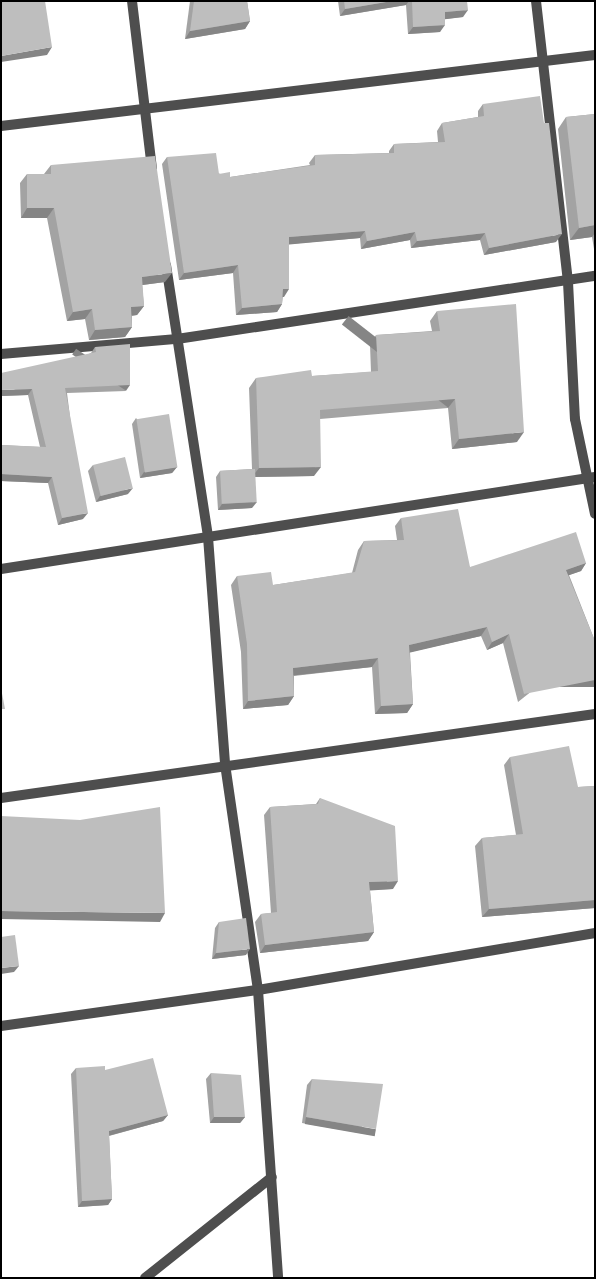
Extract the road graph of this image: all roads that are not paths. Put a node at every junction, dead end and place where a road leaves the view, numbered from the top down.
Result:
1 (132, 1) edge
2 (536, 1) edge
3 (595, 55) edge
4 (542, 64) junction
5 (143, 106) junction
6 (1, 126) edge
7 (154, 184) edge
8 (164, 252) edge
9 (595, 276) edge
10 (568, 282) junction
11 (177, 339) junction
12 (1, 354) edge
13 (590, 478) edge
14 (595, 514) edge
15 (208, 537) junction
16 (1, 569) edge
17 (595, 714) edge
18 (226, 764) junction
19 (1, 798) edge
20 (595, 933) edge
21 (258, 990) junction
22 (1, 1026) edge
23 (272, 1177) junction
24 (144, 1278) edge
25 (278, 1278) edge

1 - 5 street
2 - 4 street
3 - 4 street
4 - 5 street
4 - 10 street
5 - 6 street
5 - 7 street
8 - 11 street
9 - 10 street
10 - 11 street
10 - 13 street
11 - 12 street
11 - 15 street
13 - 14 street
13 - 15 street
15 - 16 street
15 - 18 street
17 - 18 street
18 - 19 street
18 - 21 street
20 - 21 street
21 - 22 street
21 - 23 street
23 - 24 street
23 - 25 street

